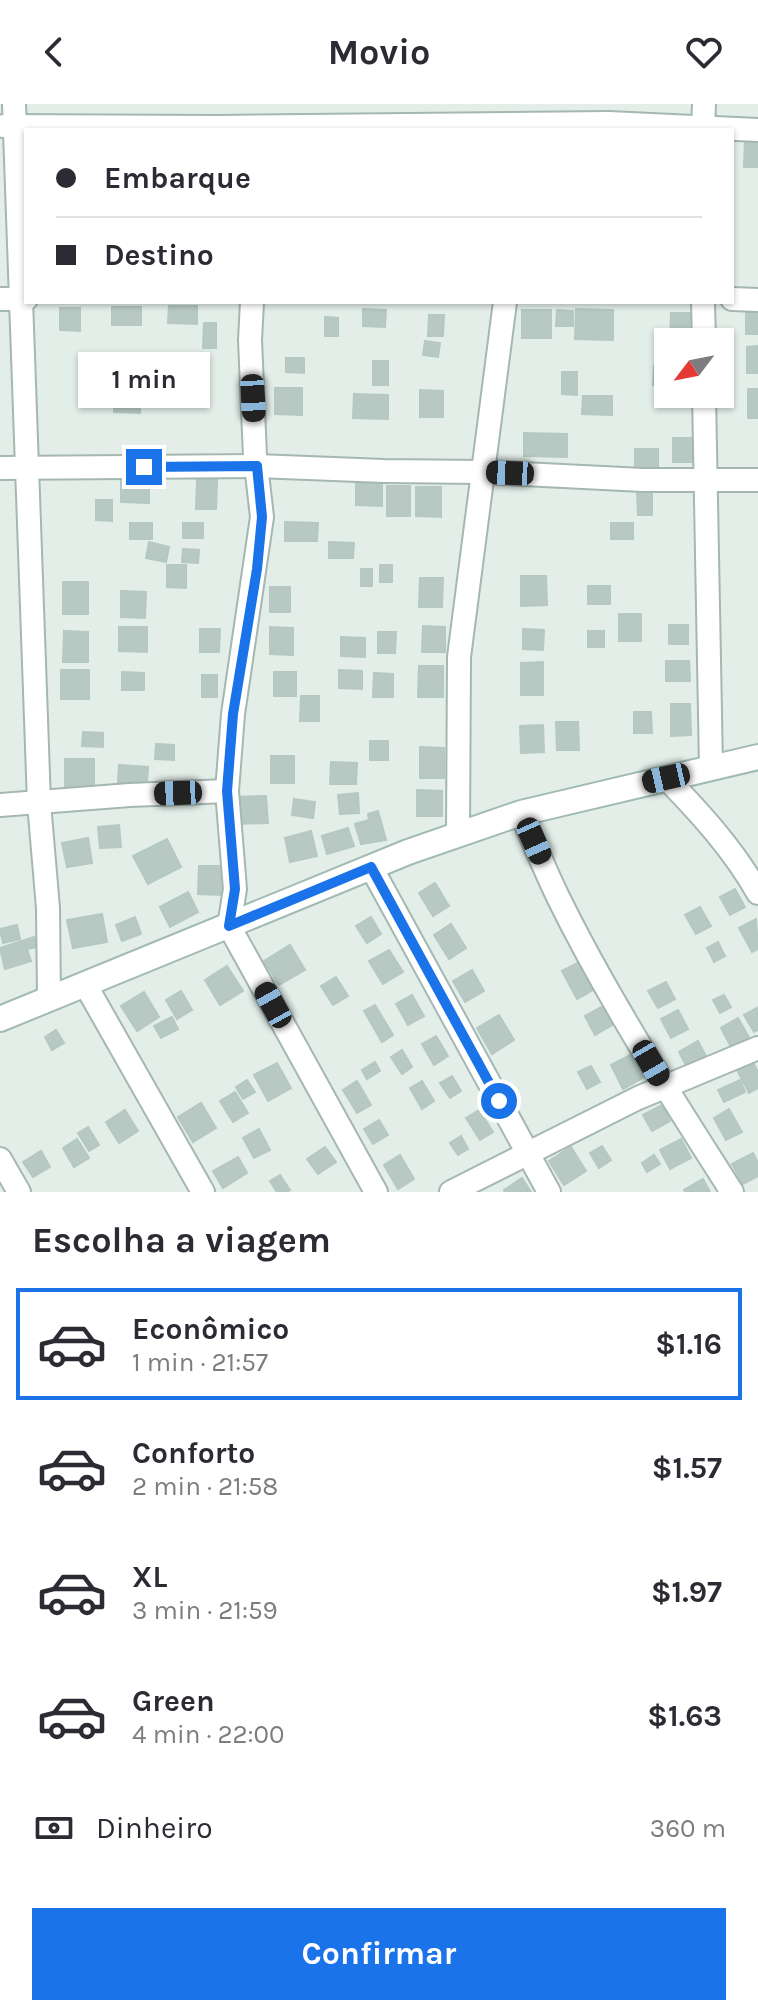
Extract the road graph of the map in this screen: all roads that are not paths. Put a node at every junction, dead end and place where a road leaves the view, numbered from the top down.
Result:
1 (704, 104) edge
2 (10, 119) edge
3 (517, 127) edge
4 (260, 128) edge
5 (687, 128) edge
6 (703, 128) edge
7 (734, 130) edge
8 (758, 130) edge
9 (0, 299) edge
10 (24, 299) edge
11 (734, 299) edge
12 (758, 300) edge
13 (24, 304) edge
14 (252, 304) edge
15 (505, 304) edge
16 (703, 304) edge
17 (704, 328) edge
18 (704, 408) edge
19 (29, 466) junction
20 (257, 466) junction
21 (0, 468) edge
22 (484, 472) junction
23 (758, 480) edge
24 (704, 481) junction
25 (758, 757) edge
26 (711, 767) junction
27 (666, 778) junction
28 (227, 791) junction
29 (39, 803) junction
30 (0, 805) edge
31 (521, 813) junction
32 (458, 835) junction
33 (371, 867) junction
34 (758, 893) edge
35 (229, 926) junction
36 (85, 984) junction
37 (49, 999) junction
38 (0, 1019) edge
39 (758, 1048) edge
40 (664, 1086) junction
41 (527, 1153) junction
42 (0, 1159) edge
43 (19, 1192) edge
44 (203, 1192) edge
45 (376, 1192) edge
46 (451, 1192) edge
47 (549, 1192) edge
48 (732, 1192) edge

1 - 6 street
2 - 4 street
2 - 10 street
3 - 4 street
3 - 5 street
7 - 8 street
9 - 10 street
11 - 12 street
13 - 19 street
14 - 20 street
15 - 22 street
16 - 17 street
18 - 24 street
19 - 20 street
19 - 21 street
19 - 29 street
20 - 22 street
20 - 28 street
22 - 24 street
22 - 32 street
23 - 24 street
24 - 26 street
25 - 26 main road
26 - 27 main road
27 - 31 main road
27 - 34 street
28 - 29 street
28 - 35 street
29 - 30 street
29 - 37 street
31 - 32 main road
31 - 40 street
32 - 33 main road
33 - 35 main road
33 - 41 street
35 - 36 main road
35 - 45 street
36 - 37 main road
36 - 44 street
37 - 38 main road
39 - 40 street
40 - 41 street
40 - 48 street
41 - 46 street
41 - 47 street
42 - 43 street

